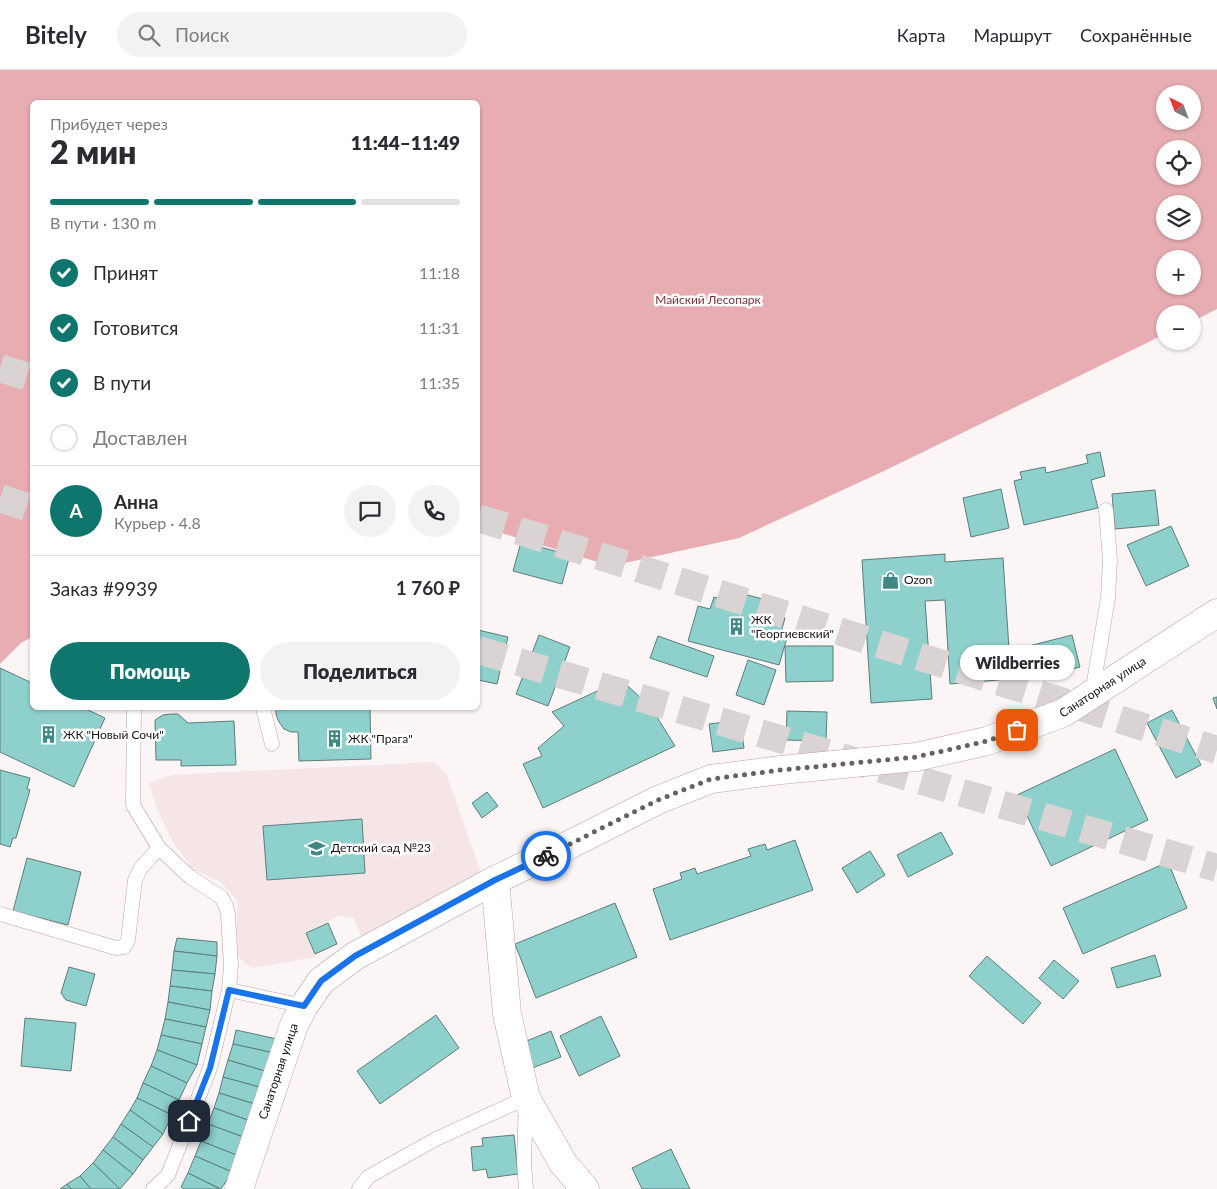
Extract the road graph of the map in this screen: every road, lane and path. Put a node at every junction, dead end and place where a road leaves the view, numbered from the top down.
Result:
1 (1106, 510) dead end
2 (1217, 613) edge
3 (1091, 695) junction
4 (134, 710) edge
5 (264, 710) edge
6 (272, 744) dead end
7 (159, 848) junction
8 (495, 880) junction
9 (0, 914) edge
10 (229, 990) junction
11 (304, 1006) junction
12 (526, 1098) junction
13 (153, 1189) edge
14 (239, 1189) edge
15 (359, 1189) edge
16 (526, 1189) edge
17 (585, 1189) edge

1 - 3 lane
2 - 3 street, Санаторная улица
3 - 8 street, Санаторная улица
4 - 7 lane
5 - 6 lane
7 - 9 lane
7 - 10 lane
8 - 11 street, Санаторная улица
8 - 12 street
10 - 11 lane
10 - 13 lane
11 - 14 street, Санаторная улица
12 - 15 lane
12 - 16 lane
12 - 17 street

